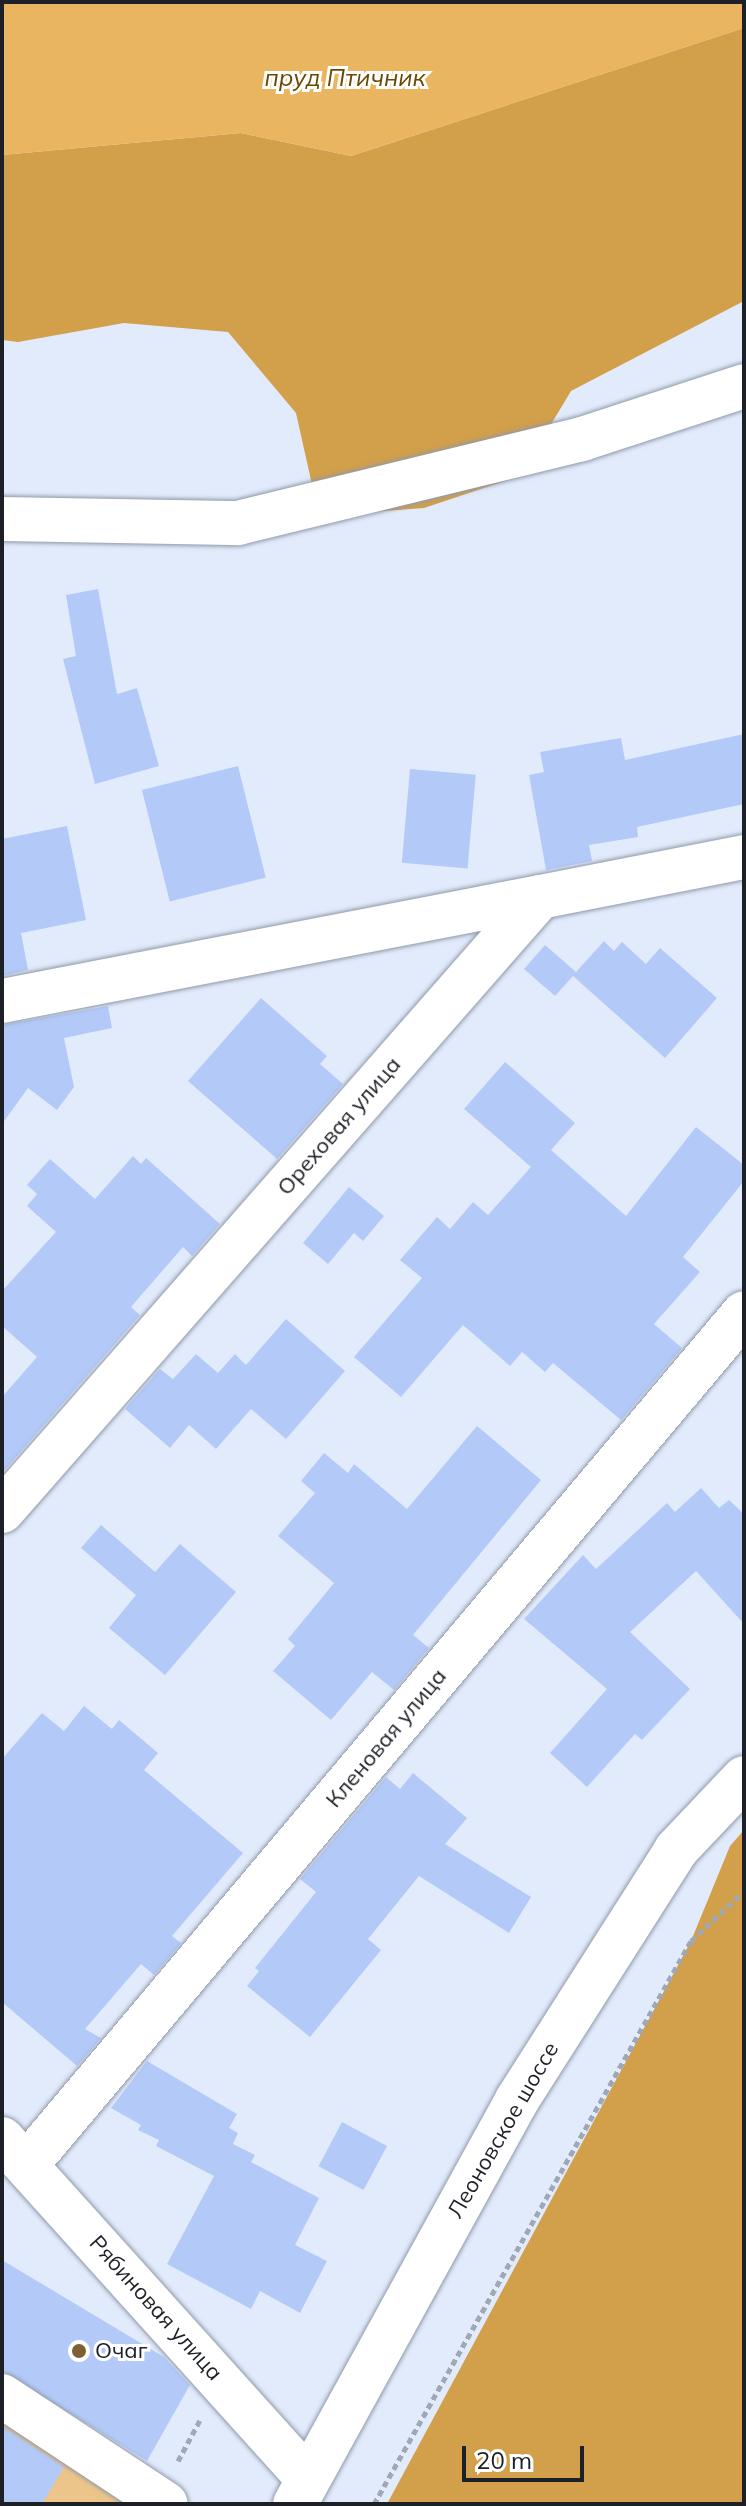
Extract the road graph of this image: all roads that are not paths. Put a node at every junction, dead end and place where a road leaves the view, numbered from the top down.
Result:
1 (744, 386) edge
2 (2, 519) edge
3 (744, 857) edge
4 (540, 897) junction
5 (2, 1001) edge
6 (744, 1313) edge
7 (3, 1510) edge
8 (744, 1778) edge
9 (15, 2151) edge
10 (2, 2396) edge
11 (301, 2492) edge
12 (160, 2502) edge

1 - 2 street
3 - 4 street
4 - 5 street
4 - 7 street, Ореховая улица
6 - 9 street, Кленовая улица
8 - 11 street, Леоновское шоссе
9 - 11 street, Рябиновая улица
10 - 12 street

